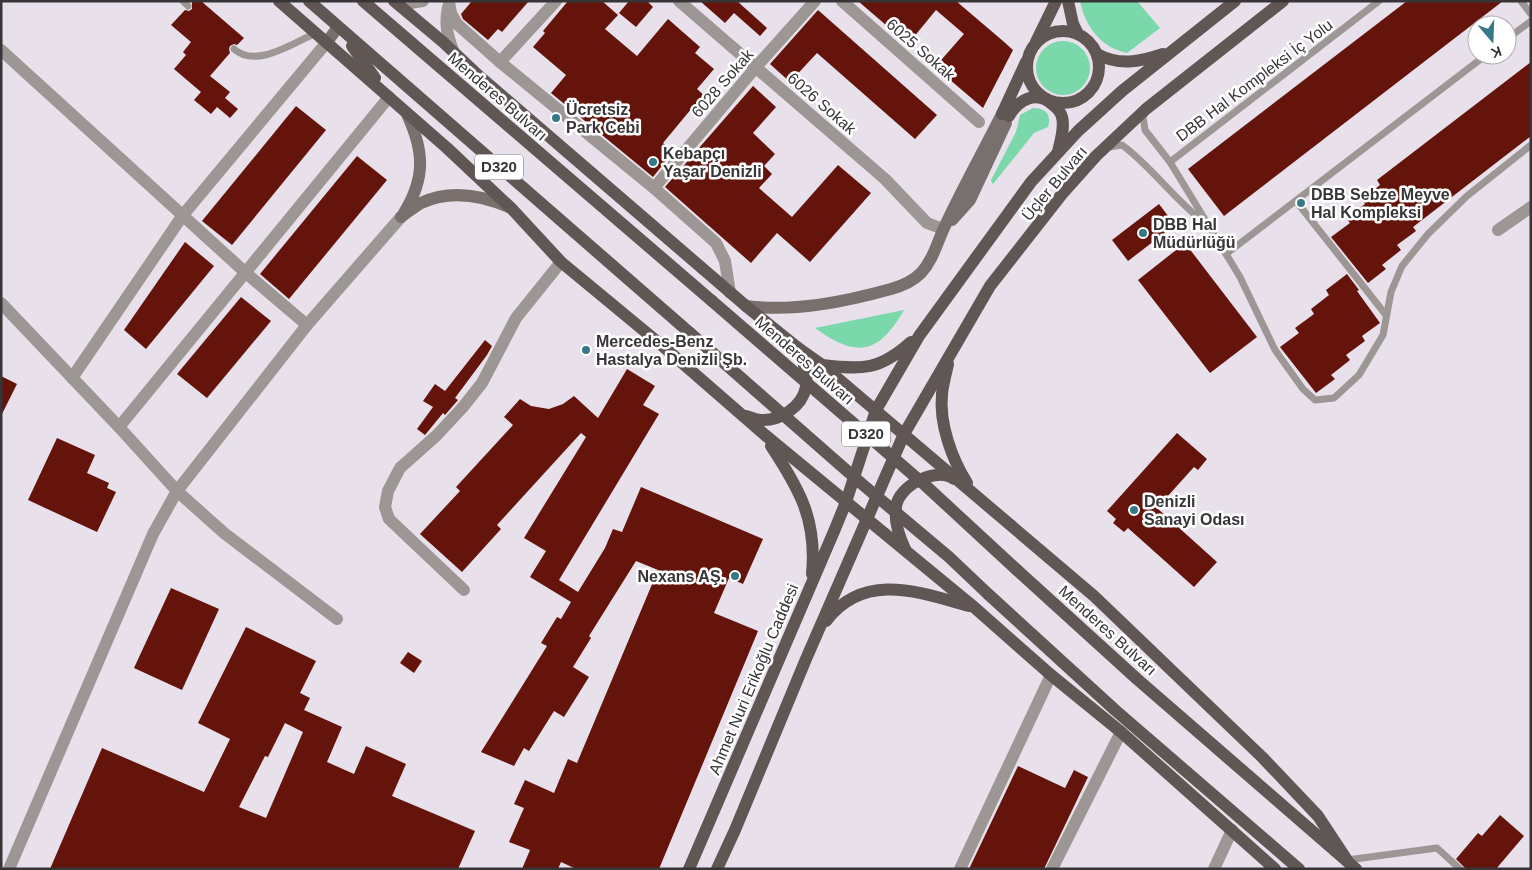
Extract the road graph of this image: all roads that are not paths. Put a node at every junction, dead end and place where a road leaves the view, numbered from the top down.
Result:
1 (279, 1) edge
2 (309, 1) edge
3 (363, 1) edge
4 (394, 1) edge
5 (400, 1) edge
6 (423, 1) edge
7 (556, 1) edge
8 (679, 1) edge
9 (815, 1) edge
10 (842, 1) edge
11 (1056, 1) edge
12 (1068, 1) edge
13 (1235, 1) edge
14 (1283, 1) edge
15 (1379, 1) edge
16 (1521, 1) edge
17 (449, 2) edge
18 (1531, 14) edge
19 (1531, 21) edge
20 (338, 27) junction
21 (1517, 32) edge
22 (316, 33) junction
23 (1078, 34) junction
24 (327, 42) junction
25 (234, 48) dead end
26 (1, 50) edge
27 (1032, 50) junction
28 (1172, 50) junction
29 (454, 53) junction
30 (1097, 54) junction
31 (500, 62) junction
32 (1473, 65) edge
33 (756, 68) junction
34 (389, 97) junction
35 (1044, 98) junction
36 (1146, 109) junction
37 (407, 114) junction
38 (1006, 115) junction
39 (978, 122) dead end
40 (1531, 145) edge
41 (1106, 148) junction
42 (1058, 152) junction
43 (1170, 162) junction
44 (654, 188) junction
45 (1296, 201) junction
46 (1531, 207) edge
47 (512, 208) junction
48 (183, 215) junction
49 (401, 217) junction
50 (1208, 225) junction
51 (943, 229) junction
52 (1498, 230) dead end
53 (1226, 254) junction
54 (561, 262) junction
55 (246, 273) junction
56 (730, 293) junction
57 (1, 303) edge
58 (746, 306) junction
59 (1386, 315) junction
60 (308, 325) junction
61 (919, 336) junction
62 (798, 348) junction
63 (950, 354) junction
64 (822, 365) junction
65 (72, 378) junction
66 (876, 410) junction
67 (741, 414) junction
68 (119, 427) junction
69 (904, 434) junction
70 (765, 435) junction
71 (177, 492) junction
72 (972, 492) junction
73 (846, 502) junction
74 (866, 519) junction
75 (906, 552) junction
76 (811, 584) junction
77 (464, 590) dead end
78 (975, 608) junction
79 (337, 619) dead end
80 (820, 628) junction
81 (1051, 675) junction
82 (1121, 732) junction
83 (1232, 830) junction
84 (1352, 864) edge
85 (9, 869) edge
86 (689, 869) edge
87 (717, 869) edge
88 (960, 869) edge
89 (1052, 869) edge
90 (1214, 869) edge
91 (1275, 869) edge
92 (1299, 869) edge
93 (1460, 869) edge

1 - 22 main road
2 - 20 main road, D320
3 - 84 main road, Menderes Bulvarı / D320, bridge
4 - 29 main road
5 - 6 street
7 - 31 street
8 - 33 street, 6026 Sokak
9 - 33 street, 6028 Sokak
10 - 39 street, 6025 Sokak
11 - 27 main road
12 - 23 main road
13 - 28 main road, Üçler Bulvarı
14 - 36 main road, Üçler Bulvarı
15 - 43 lane, DBB Hal Kompleksi İç Yolu
16 - 18 lane
17 - 29 street
17 - 31 street
19 - 21 lane
20 - 24 street
20 - 34 main road
20 - 92 main road, D320, bridge
22 - 24 main road
22 - 25 lane
23 - 27 main road
23 - 30 main road
24 - 34 main road
24 - 48 street
26 - 48 street
27 - 35 main road
27 - 38 main road
28 - 30 main road
28 - 42 main road, Üçler Bulvarı
29 - 56 main road
30 - 35 main road
31 - 44 street
32 - 45 lane
33 - 44 street, 6028 Sokak
33 - 51 street, 6026 Sokak
34 - 37 main road
34 - 55 street
35 - 38 main road
35 - 42 main road
36 - 41 main road, Üçler Bulvarı
36 - 43 lane, DBB Hal Kompleksi İç Yolu
37 - 47 main road
37 - 49 street
38 - 51 street
40 - 59 lane, DBB Hal Kompleksi İç Yolu
41 - 50 lane, DBB Hal Kompleksi İç Yolu
41 - 63 main road, Üçler Bulvarı
42 - 61 main road, Üçler Bulvarı
43 - 50 lane, DBB Hal Kompleksi İç Yolu
44 - 56 street
45 - 53 lane
45 - 59 lane
46 - 52 street
47 - 49 street
47 - 54 main road
48 - 55 street
48 - 65 street
49 - 60 street
50 - 53 lane, DBB Hal Kompleksi İç Yolu
51 - 58 street
53 - 59 lane, DBB Hal Kompleksi İç Yolu
54 - 67 main road
54 - 77 street
55 - 60 street
55 - 68 street
56 - 58 main road
57 - 65 street
58 - 62 main road
60 - 71 street
61 - 64 main road
61 - 66 main road, Üçler Bulvarı
62 - 64 main road
62 - 67 main road
63 - 69 main road, Üçler Bulvarı
63 - 72 main road
64 - 66 main road
65 - 68 street
66 - 69 main road
66 - 73 main road, Ahmet Nuri Erikoğlu Caddesi
67 - 70 main road
68 - 71 street
69 - 72 main road
69 - 74 main road, Üçler Bulvarı
70 - 73 main road
70 - 76 main road
71 - 79 street
71 - 85 street
72 - 75 main road
72 - 84 main road
73 - 74 main road
73 - 76 main road, Ahmet Nuri Erikoğlu Caddesi
74 - 75 main road
74 - 80 main road
75 - 78 main road
76 - 86 main road, Ahmet Nuri Erikoğlu Caddesi
78 - 80 main road
78 - 81 main road
80 - 87 main road
81 - 82 main road
81 - 88 street
82 - 83 main road
82 - 89 street
83 - 90 street
83 - 91 main road
84 - 93 lane

